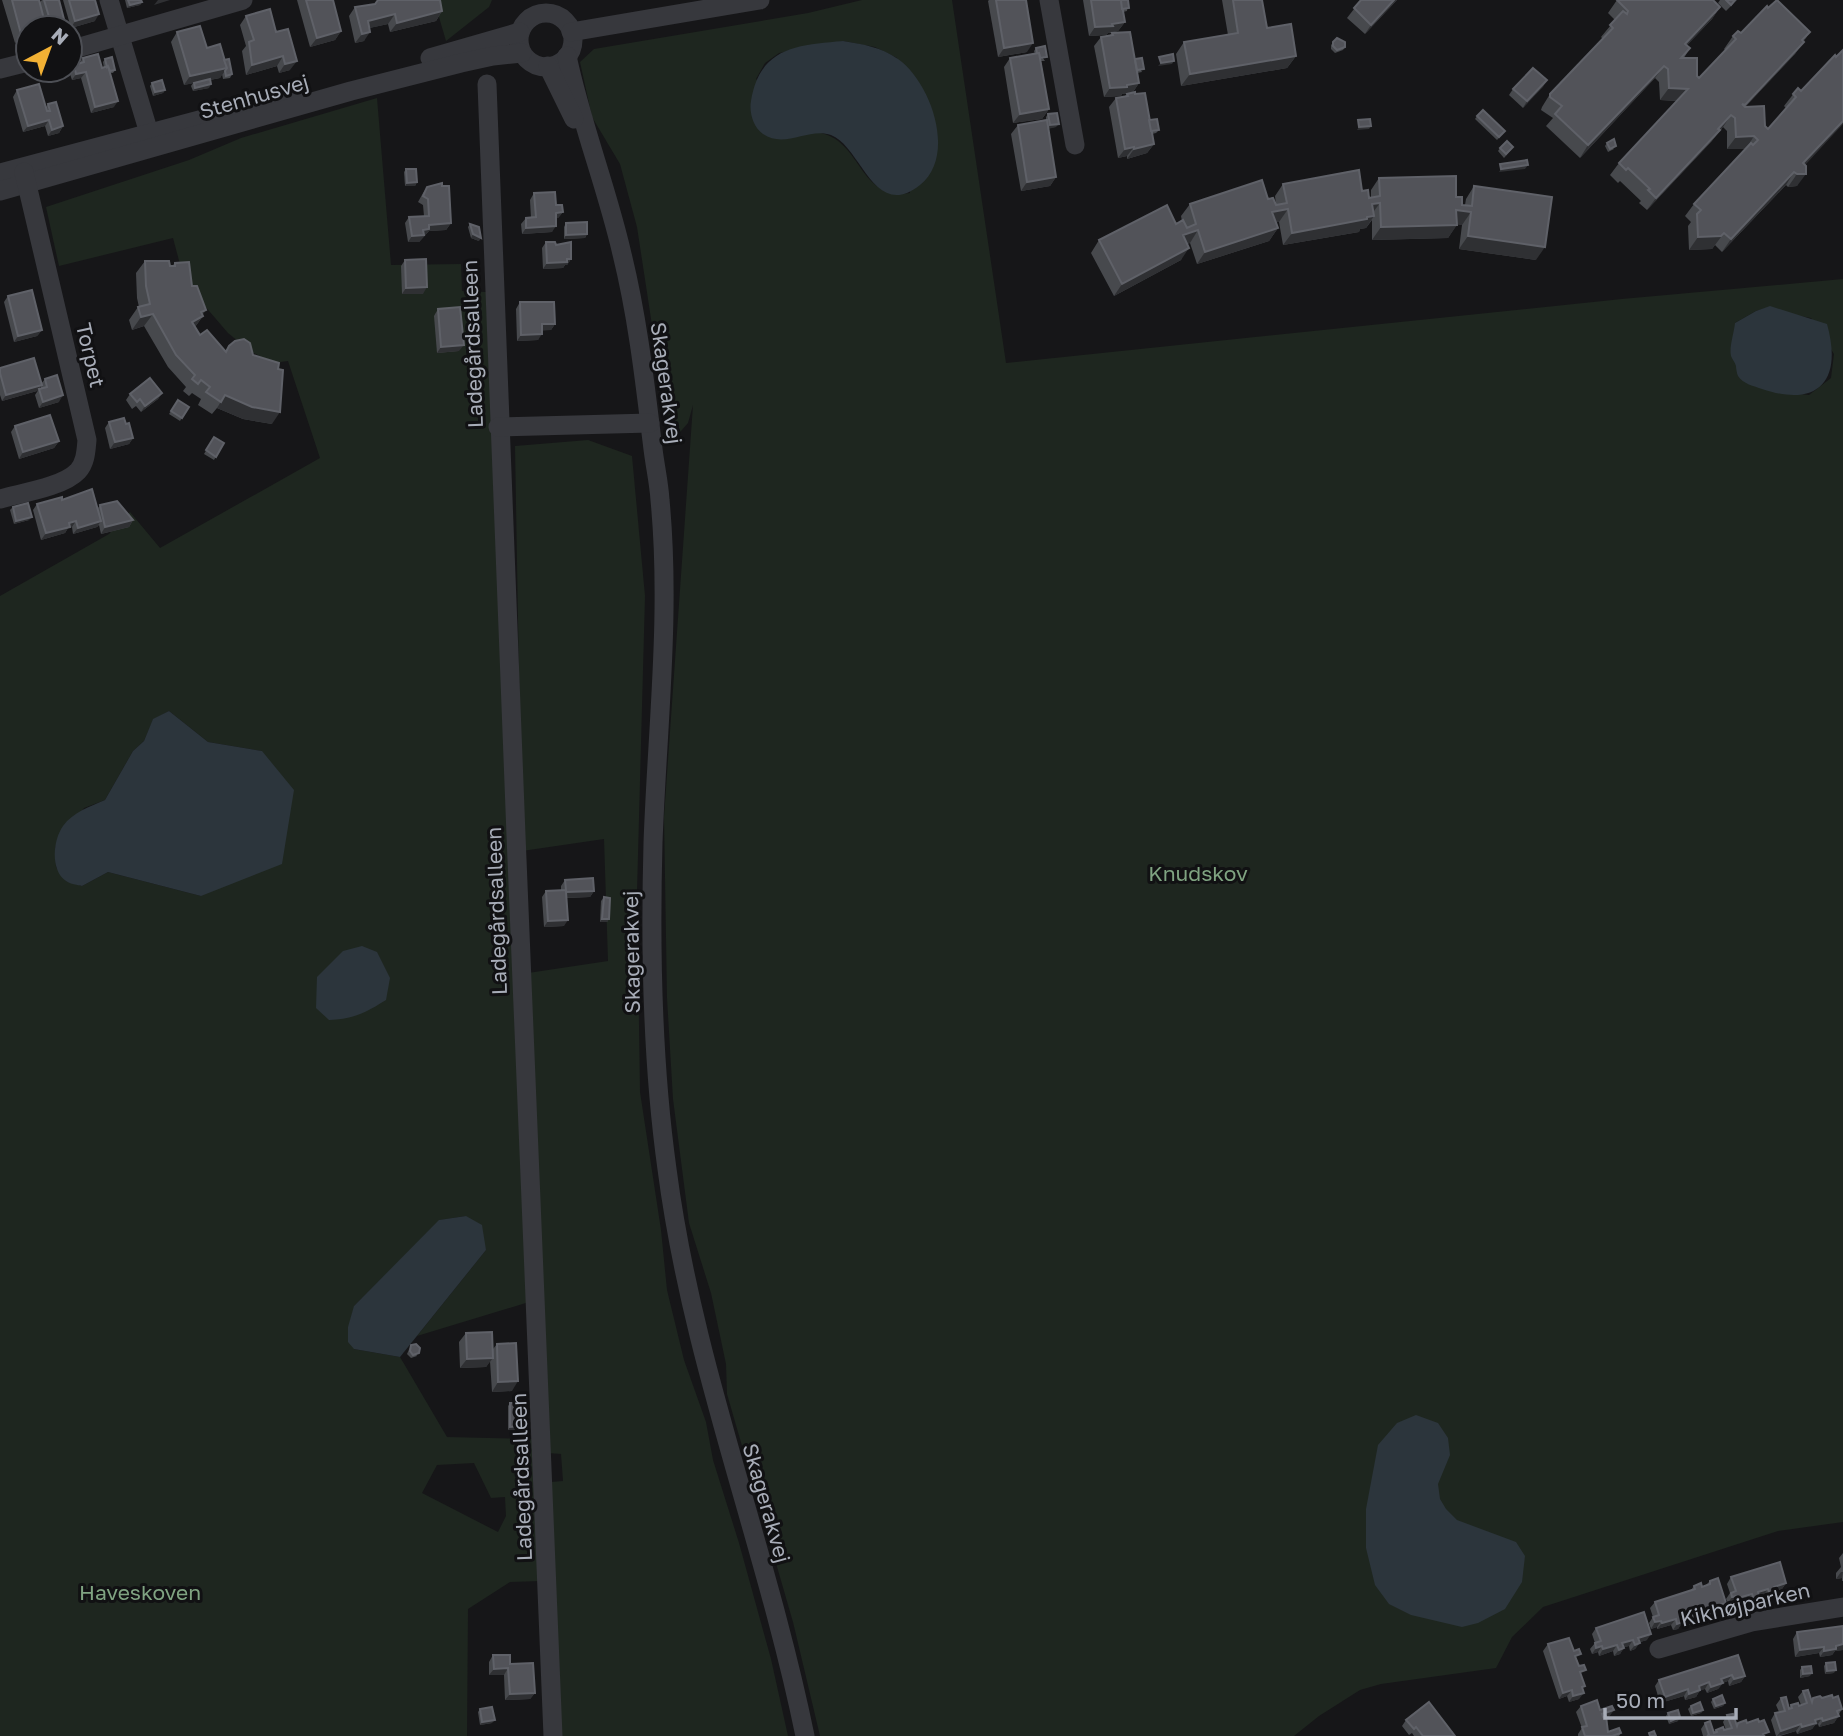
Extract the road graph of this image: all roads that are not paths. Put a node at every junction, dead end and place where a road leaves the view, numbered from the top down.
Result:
1 (109, 0) edge
2 (243, 0) edge
3 (760, 0) edge
4 (1049, 0) edge
5 (549, 7) edge
6 (526, 17) edge
7 (571, 32) junction
8 (120, 36) junction
9 (84, 46) edge
10 (522, 53) junction
11 (567, 56) junction
12 (548, 66) junction
13 (487, 84) dead end
14 (151, 141) junction
15 (1075, 145) dead end
16 (593, 157) junction
17 (0, 173) edge
18 (25, 175) junction
19 (0, 191) edge
20 (650, 423) junction
21 (498, 427) junction
22 (0, 499) edge
23 (1843, 1606) edge
24 (1659, 1649) dead end
25 (553, 1736) edge
26 (805, 1736) edge

1 - 8 street
2 - 8 street
3 - 7 street
4 - 15 street
5 - 6 street
5 - 7 street
6 - 10 street
6 - 14 street, Stenhusvej
7 - 11 street
8 - 9 street
8 - 14 street
10 - 12 street
10 - 14 street, Stenhusvej
11 - 12 street
11 - 16 street, Skagerakvej
12 - 16 street, Skagerakvej
13 - 21 street, Ladegårdsalleen
14 - 18 street, Stenhusvej
16 - 20 street, Skagerakvej
17 - 18 street, Stenhusvej
18 - 19 street, Stenhusvej
18 - 22 street, Torpet
20 - 21 street
20 - 26 street, Skagerakvej
21 - 25 street, Ladegårdsalleen
23 - 24 street, Kikhøjparken

